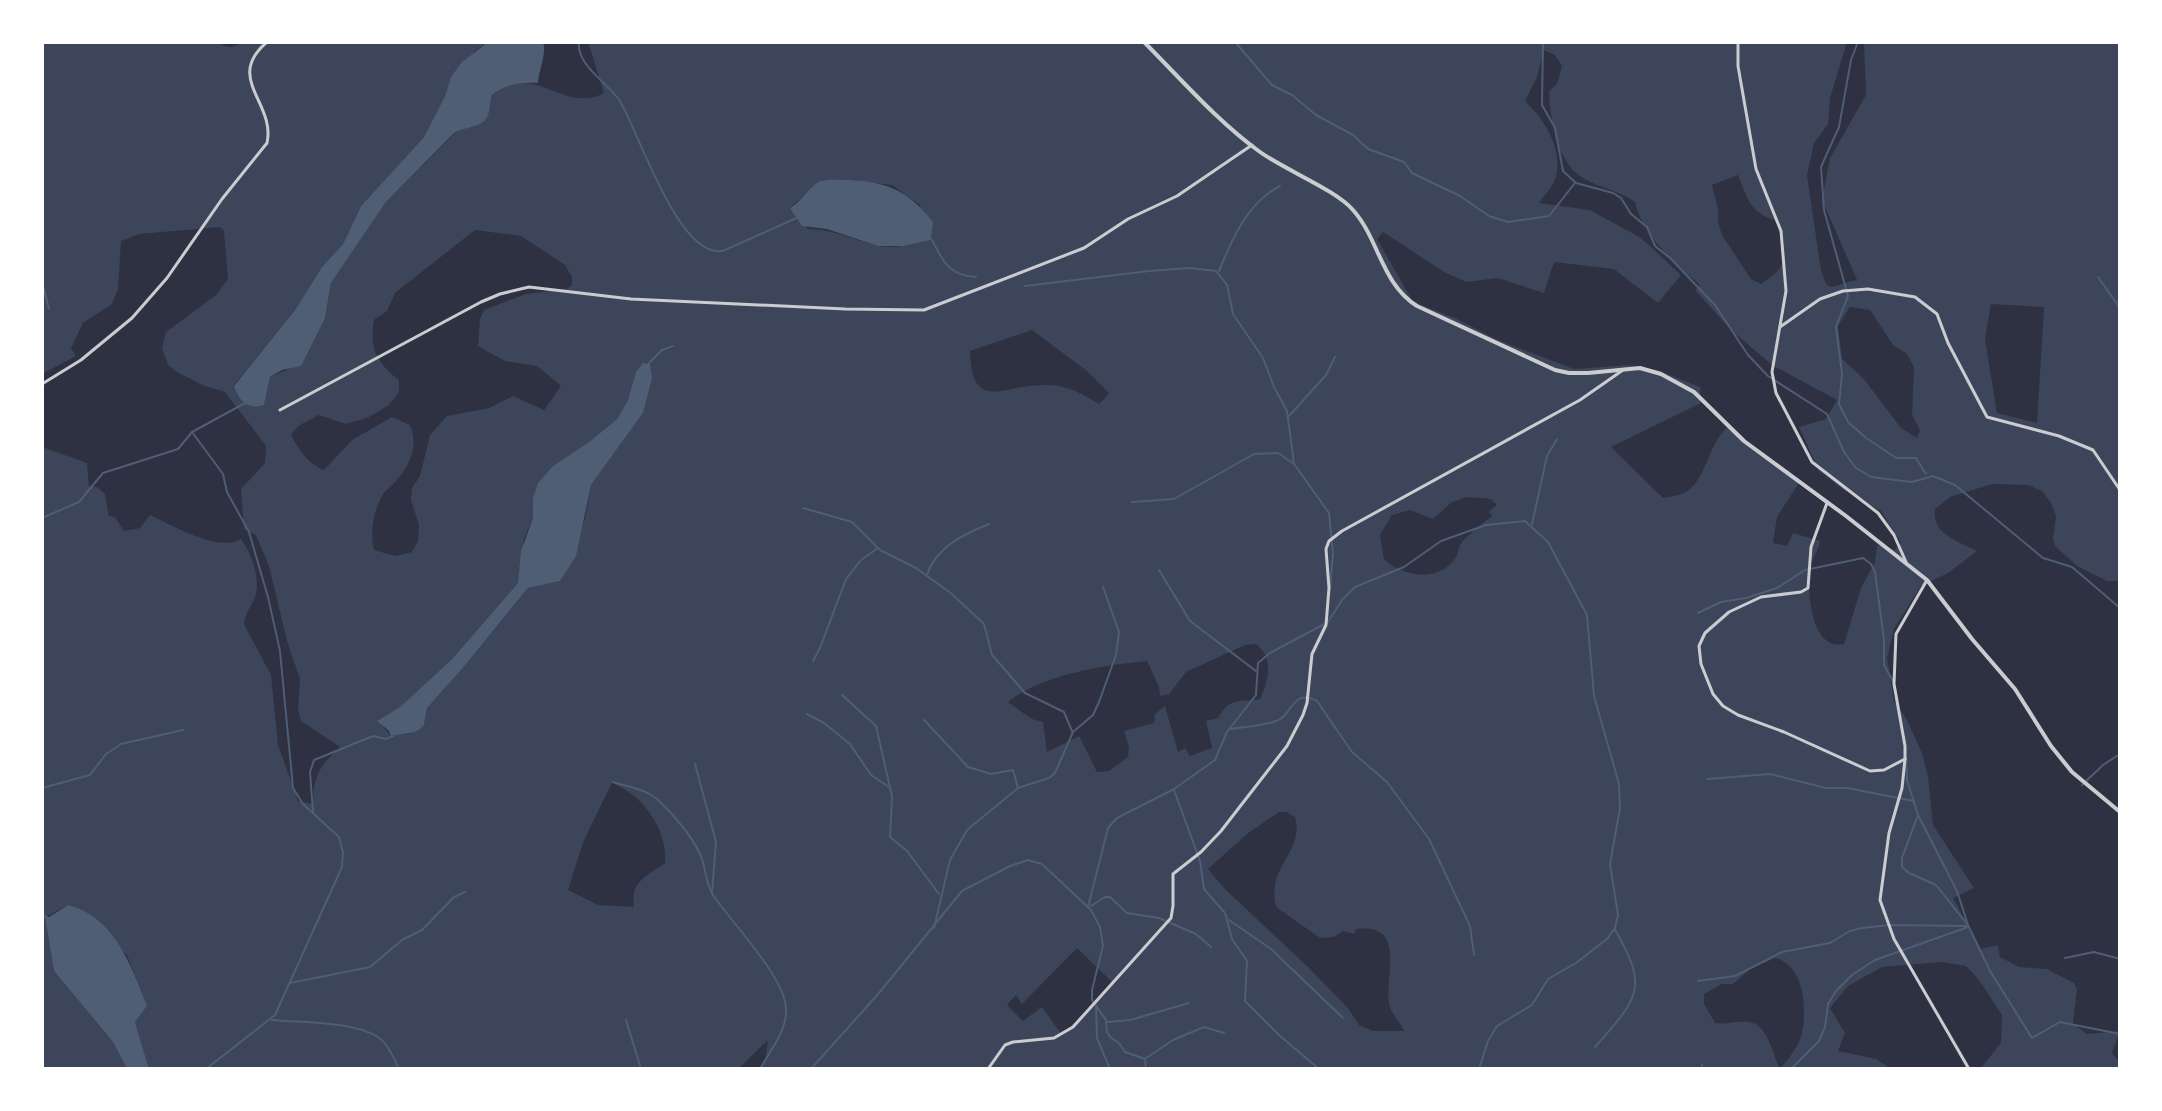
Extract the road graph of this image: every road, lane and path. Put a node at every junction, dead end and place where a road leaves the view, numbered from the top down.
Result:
1 (267, 42) edge
2 (1144, 42) edge
3 (1738, 42) edge
4 (1252, 145) junction
5 (1780, 327) junction
6 (1627, 368) junction
7 (42, 384) edge
8 (280, 410) dead end
9 (2120, 490) edge
10 (1827, 502) junction
11 (1906, 562) junction
12 (1927, 580) junction
13 (1905, 759) junction
14 (2120, 812) edge
15 (988, 1069) edge
16 (1969, 1069) edge

1 - 7 street
2 - 4 street
3 - 5 street
4 - 6 street
4 - 8 street
5 - 9 street
5 - 11 street
6 - 10 street
6 - 15 street
10 - 11 street
10 - 13 street
11 - 12 street
12 - 13 street
12 - 14 street
13 - 16 street

